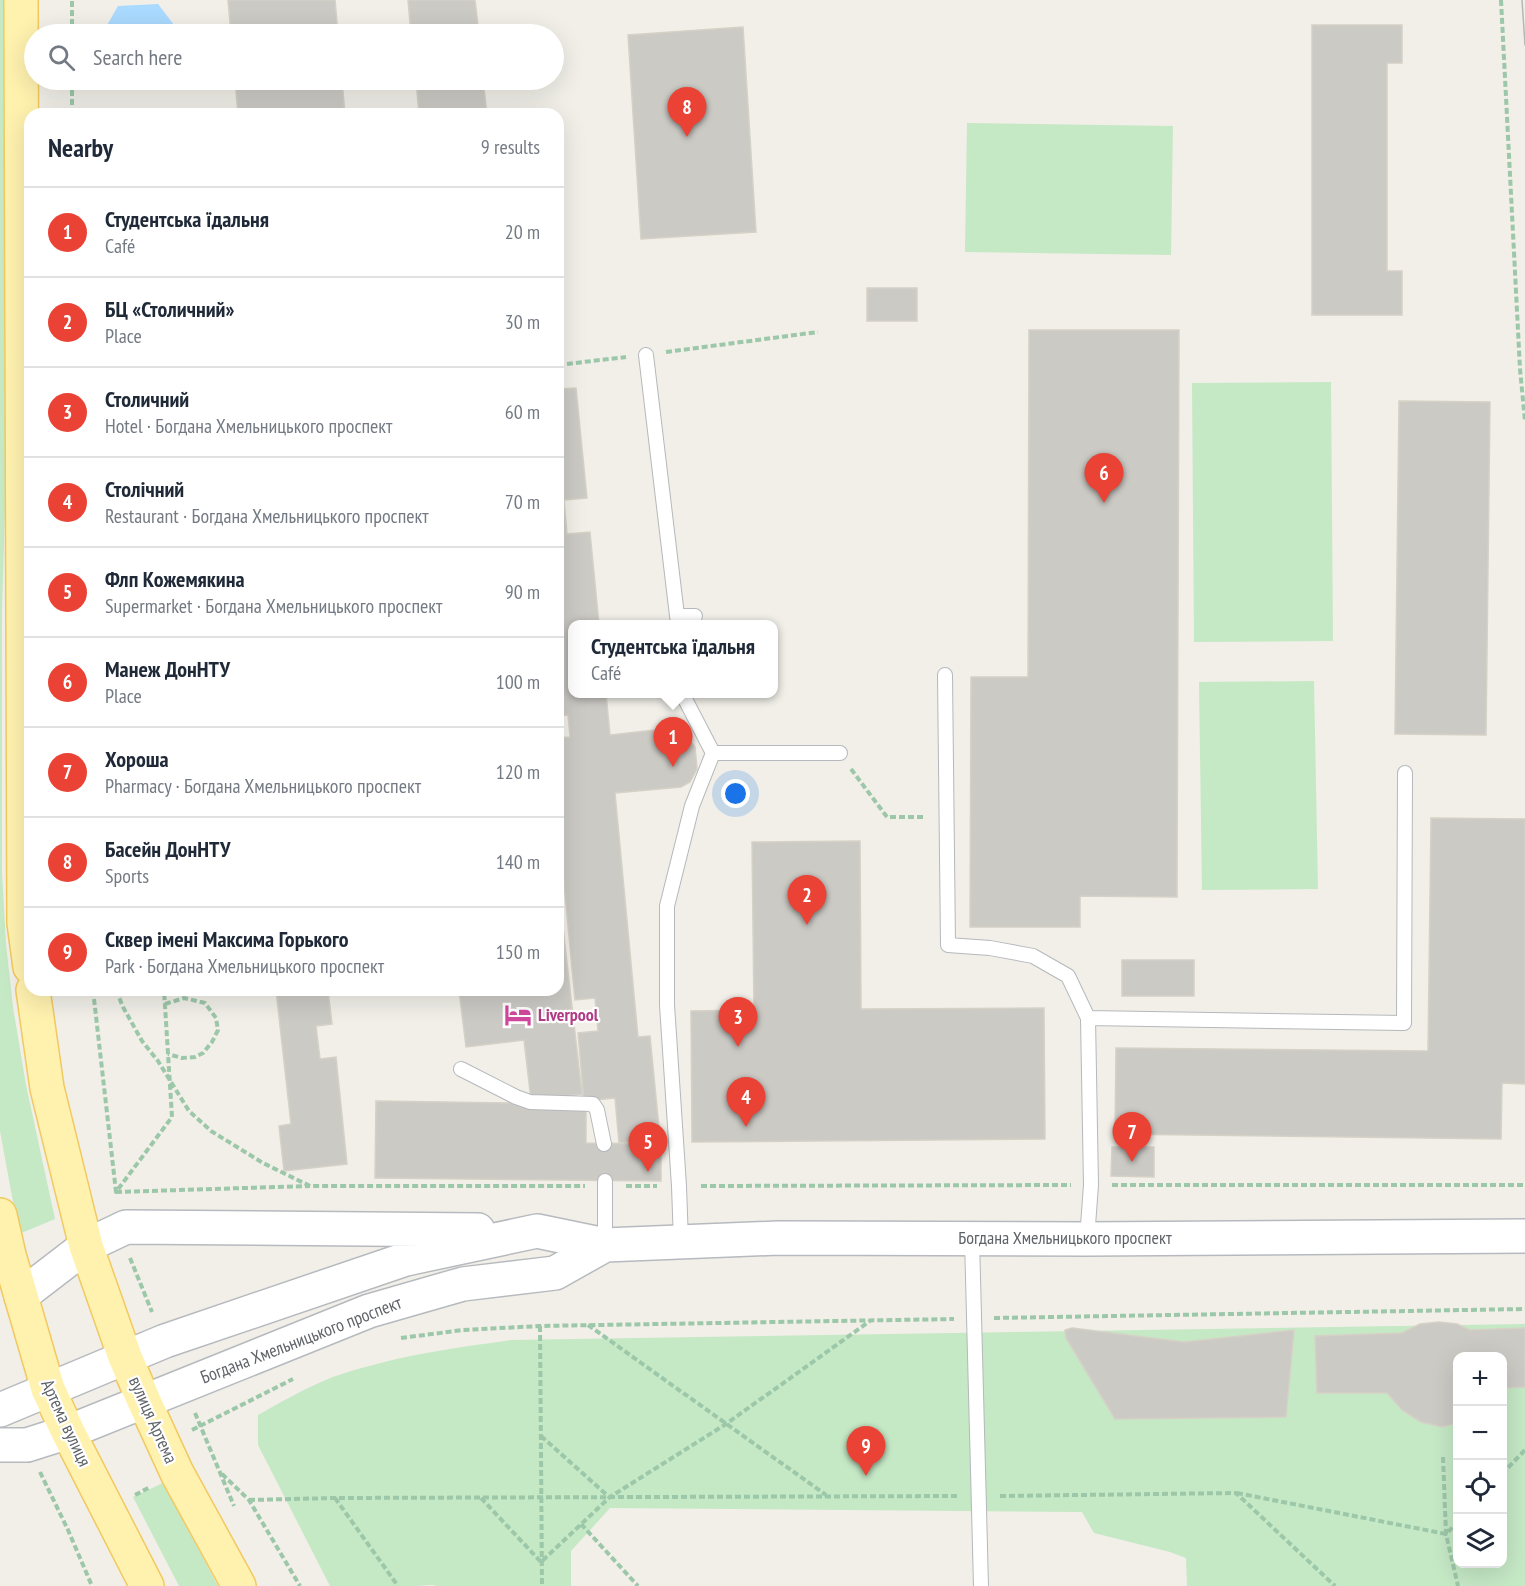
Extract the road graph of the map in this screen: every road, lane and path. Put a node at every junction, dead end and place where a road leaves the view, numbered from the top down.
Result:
1 (21, 0) edge
2 (72, 0) edge
3 (1501, 0) edge
4 (72, 24) edge
5 (72, 90) edge
6 (72, 108) edge
7 (818, 332) dead end
8 (646, 355) junction
9 (564, 364) edge
10 (1522, 369) edge
11 (1525, 421) edge
12 (695, 616) dead end
13 (678, 620) edge
14 (945, 675) dead end
15 (685, 698) edge
16 (713, 753) junction
17 (840, 753) joint
18 (1405, 773) dead end
19 (913, 817) dead end
20 (24, 922) edge
21 (34, 996) edge
22 (94, 996) edge
23 (118, 996) edge
24 (164, 996) edge
25 (165, 1004) junction
26 (1088, 1018) junction
27 (168, 1054) junction
28 (461, 1069) dead end
29 (171, 1081) junction
30 (604, 1144) dead end
31 (605, 1183) junction
32 (1091, 1185) junction
33 (1525, 1185) edge
34 (310, 1186) junction
35 (679, 1186) junction
36 (116, 1192) junction
37 (0, 1215) edge
38 (119, 1231) junction
39 (537, 1231) junction
40 (1525, 1236) edge
41 (972, 1239) junction
42 (1087, 1239) junction
43 (681, 1242) junction
44 (605, 1245) junction
45 (86, 1246) junction
46 (21, 1296) junction
47 (1525, 1309) edge
48 (974, 1318) junction
49 (871, 1320) junction
50 (587, 1325) junction
51 (540, 1326) junction
52 (397, 1339) dead end
53 (165, 1341) junction
54 (125, 1357) junction
55 (300, 1375) dead end
56 (183, 1385) junction
57 (48, 1389) junction
58 (144, 1401) junction
59 (0, 1410) edge
60 (726, 1424) junction
61 (200, 1425) junction
62 (68, 1432) junction
63 (541, 1436) junction
64 (197, 1439) dead end
65 (14, 1445) edge
66 (1525, 1450) edge
67 (1443, 1457) dead end
68 (206, 1458) dead end
69 (1507, 1470) edge
70 (220, 1471) junction
71 (1236, 1493) junction
72 (979, 1496) junction
73 (541, 1497) junction
74 (610, 1497) junction
75 (828, 1497) junction
76 (335, 1498) junction
77 (481, 1498) junction
78 (249, 1500) junction
79 (237, 1512) dead end
80 (581, 1524) junction
81 (1453, 1527) edge
82 (1446, 1534) junction
83 (541, 1562) junction
84 (92, 1586) edge
85 (147, 1586) edge
86 (239, 1586) edge
87 (300, 1586) edge
88 (398, 1586) edge
89 (542, 1586) edge
90 (638, 1586) edge
91 (981, 1586) edge
92 (1335, 1586) edge
93 (1458, 1586) edge

1 - 20 main road
2 - 4 path
3 - 10 path
5 - 6 path
7 - 8 path
8 - 9 path
8 - 13 lane
10 - 11 path
12 - 13 lane
14 - 26 lane
15 - 16 lane
16 - 17 lane
16 - 35 lane
17 - 19 path
18 - 26 lane
21 - 45 main road
22 - 36 path
23 - 29 path
24 - 25 path
25 - 27 path
25 - 27 path
26 - 32 lane
27 - 29 path
28 - 30 lane
29 - 34 path
29 - 36 path
31 - 34 path
31 - 35 path
31 - 44 lane
32 - 33 path
32 - 35 path
32 - 42 lane
34 - 36 path
35 - 43 lane
37 - 46 main road, Артема вулиця
38 - 39 main road
38 - 45 main road
38 - 53 path
39 - 44 main road, Богдана Хмельницького проспект
39 - 53 main road, Богдана Хмельницького проспект
40 - 42 main road, Богдана Хмельницького проспект
41 - 42 main road, Богдана Хмельницького проспект
41 - 43 main road, Богдана Хмельницького проспект
41 - 48 lane
43 - 44 main road, Богдана Хмельницького проспект
44 - 56 main road, Богдана Хмельницького проспект
45 - 46 main road
45 - 54 main road, вулиця Артема
46 - 57 main road, Артема вулиця
47 - 48 path
48 - 49 path
48 - 72 lane
49 - 50 path
49 - 60 path
50 - 51 path
50 - 60 path
51 - 52 path
51 - 63 path
53 - 54 main road, Богдана Хмельницького проспект
54 - 57 main road, Богдана Хмельницького проспект
54 - 58 main road, вулиця Артема
55 - 61 path
56 - 58 main road, Богдана Хмельницького проспект
56 - 61 path
57 - 59 main road, Богдана Хмельницького проспект
57 - 62 main road, Артема вулиця
58 - 62 main road, Богдана Хмельницького проспект
58 - 86 main road, вулиця Артема
60 - 74 path
60 - 75 path
61 - 64 path
61 - 70 path
62 - 65 main road, Богдана Хмельницького проспект
62 - 85 main road, Артема вулиця
63 - 73 path
63 - 74 path
65 - 84 path
66 - 69 path
67 - 82 path
68 - 70 path
70 - 78 path
70 - 79 path
71 - 72 path
71 - 82 path
71 - 92 path
72 - 75 path
72 - 91 lane
73 - 74 path
73 - 77 path
73 - 83 path
74 - 75 path
74 - 80 path
76 - 77 path
76 - 78 path
76 - 88 path
77 - 83 path
78 - 87 path
80 - 83 path
80 - 90 path
81 - 82 path
82 - 93 path
83 - 89 path

